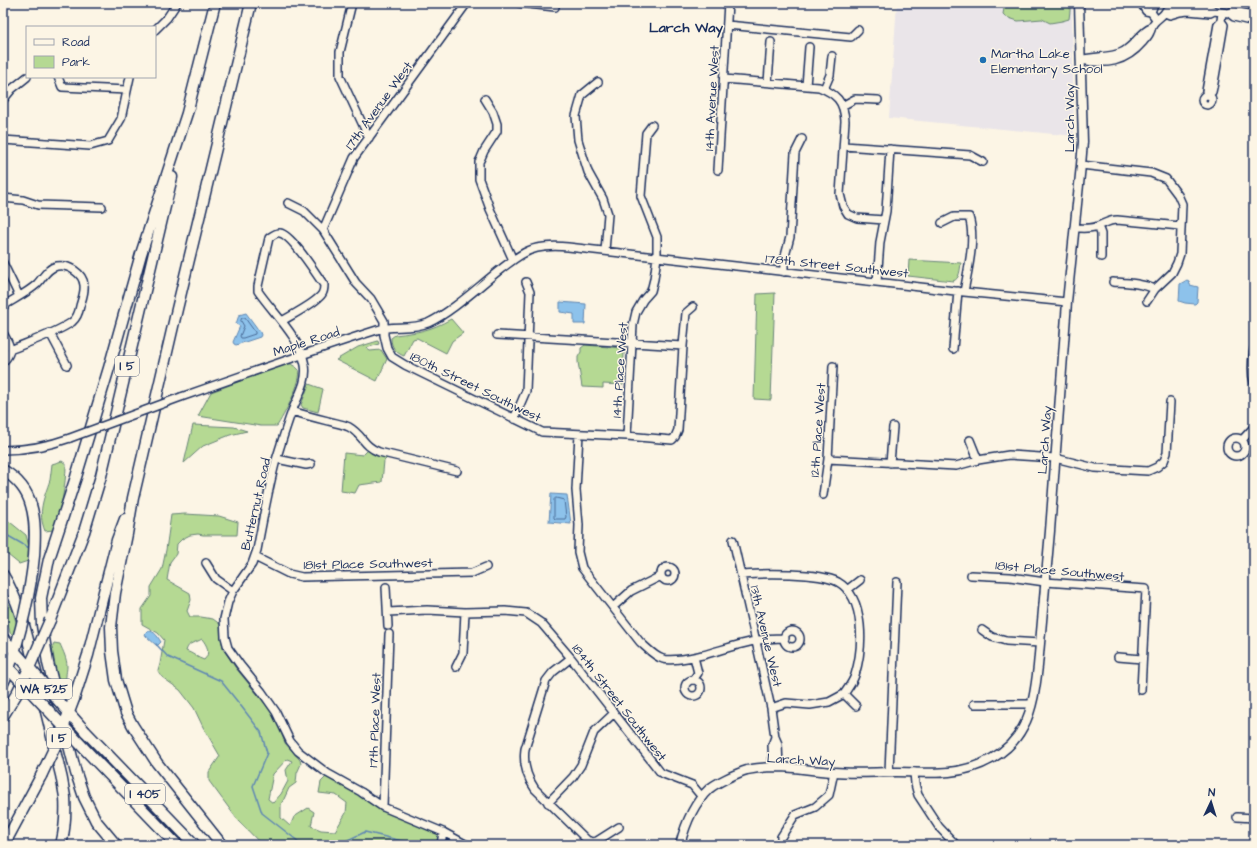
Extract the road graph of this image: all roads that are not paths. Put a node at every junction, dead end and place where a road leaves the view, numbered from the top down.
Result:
1 (177, 3) edge
2 (215, 3) edge
3 (251, 3) edge
4 (352, 3) edge
5 (467, 3) edge
6 (519, 3) edge
7 (728, 3) edge
8 (1079, 3) edge
9 (1141, 3) edge
10 (1150, 3) edge
11 (555, 7) dead end
12 (1151, 12) junction
13 (1226, 13) junction
14 (1254, 15) edge
15 (1156, 19) junction
16 (1254, 22) edge
17 (727, 25) junction
18 (156, 29) edge
19 (858, 30) dead end
20 (771, 42) dead end
21 (809, 47) dead end
22 (832, 56) dead end
23 (1081, 60) junction
24 (26, 78) edge
25 (58, 78) edge
26 (130, 78) edge
27 (724, 79) junction
28 (598, 82) dead end
29 (768, 82) junction
30 (806, 86) junction
31 (824, 89) junction
32 (127, 90) junction
33 (1208, 94) dead end
34 (485, 99) dead end
35 (3, 100) edge
36 (878, 100) dead end
37 (841, 103) junction
38 (189, 107) junction
39 (652, 124) dead end
40 (369, 138) junction
41 (802, 139) dead end
42 (3, 140) edge
43 (844, 146) junction
44 (890, 149) junction
45 (983, 162) dead end
46 (1081, 165) junction
47 (718, 170) dead end
48 (3, 198) edge
49 (288, 203) dead end
50 (102, 207) dead end
51 (884, 220) junction
52 (942, 223) dead end
53 (1098, 226) junction
54 (1180, 226) junction
55 (1074, 228) junction
56 (323, 230) junction
57 (605, 251) junction
58 (657, 257) junction
59 (1101, 257) dead end
60 (513, 260) junction
61 (3, 263) edge
62 (784, 272) junction
63 (526, 282) dead end
64 (876, 282) junction
65 (1113, 282) dead end
66 (1155, 289) junction
67 (961, 292) junction
68 (20, 296) junction
69 (1147, 301) dead end
70 (1066, 302) junction
71 (3, 306) edge
72 (693, 307) dead end
73 (282, 321) junction
74 (384, 328) junction
75 (3, 333) edge
76 (50, 333) junction
77 (497, 335) dead end
78 (529, 337) junction
79 (632, 343) junction
80 (683, 346) junction
81 (1254, 349) edge
82 (10, 350) junction
83 (953, 350) dead end
84 (301, 354) junction
85 (3, 362) edge
86 (67, 365) dead end
87 (833, 366) dead end
88 (1254, 383) edge
89 (1170, 402) dead end
90 (292, 411) junction
91 (514, 419) junction
92 (893, 427) dead end
93 (1254, 427) edge
94 (579, 434) junction
95 (627, 436) junction
96 (970, 440) dead end
97 (1242, 440) dead end
98 (3, 450) edge
99 (1055, 458) junction
100 (828, 459) junction
101 (277, 460) junction
102 (978, 460) junction
103 (890, 463) junction
104 (311, 464) dead end
105 (3, 470) edge
106 (457, 471) dead end
107 (823, 495) dead end
108 (132, 498) junction
109 (733, 540) dead end
110 (255, 557) junction
111 (206, 563) dead end
112 (486, 567) dead end
113 (3, 574) edge
114 (741, 575) junction
115 (971, 575) dead end
116 (661, 576) dead end
117 (860, 580) dead end
118 (897, 582) dead end
119 (1045, 582) junction
120 (386, 587) dead end
121 (847, 590) junction
122 (233, 591) junction
123 (613, 607) junction
124 (388, 612) junction
125 (466, 612) junction
126 (388, 626) dead end
127 (982, 630) dead end
128 (389, 634) dead end
129 (3, 638) edge
130 (784, 638) dead end
131 (756, 641) junction
132 (1040, 643) junction
133 (3, 647) edge
134 (694, 657) junction
135 (1118, 657) dead end
136 (570, 658) junction
137 (1142, 659) junction
138 (3, 662) edge
139 (456, 667) dead end
140 (5, 679) edge
141 (693, 680) dead end
142 (1141, 690) dead end
143 (31, 691) joint
144 (844, 694) junction
145 (974, 704) dead end
146 (1031, 704) junction
147 (856, 706) dead end
148 (771, 708) junction
149 (614, 713) junction
150 (3, 716) edge
151 (86, 731) junction
152 (776, 767) junction
153 (834, 772) junction
154 (889, 772) junction
155 (914, 772) junction
156 (702, 797) junction
157 (548, 803) junction
158 (383, 806) junction
159 (1237, 817) dead end
160 (1254, 818) edge
161 (619, 827) dead end
162 (443, 832) junction
163 (781, 837) dead end
164 (4, 845) edge
165 (61, 845) edge
166 (116, 845) edge
167 (177, 845) edge
168 (195, 845) edge
169 (222, 845) edge
170 (440, 845) edge
171 (467, 845) edge
172 (680, 845) edge
173 (956, 845) edge

1 - 18 street
2 - 38 highway, I 5
3 - 108 highway, I 5
4 - 40 street
5 - 40 street, 17th Avenue West
6 - 11 street
7 - 17 street, 14th Avenue West
8 - 23 main road, Larch Way
9 - 12 street
10 - 12 street
12 - 15 street
13 - 14 street
13 - 15 street
13 - 16 street
13 - 33 street
15 - 23 street
17 - 19 street
17 - 27 street, 14th Avenue West
20 - 29 street
21 - 30 street
22 - 31 street
23 - 46 main road, Larch Way
24 - 35 street
25 - 32 street
26 - 32 street
27 - 29 street
27 - 47 street, 14th Avenue West
28 - 57 street
29 - 30 street
30 - 31 street
31 - 37 street
32 - 42 street
34 - 60 street
36 - 37 street
37 - 43 street
38 - 150 highway, I 5, bridge
38 - 166 highway
39 - 58 street, 14th Place West
40 - 56 street, 17th Avenue West
41 - 62 street
43 - 44 street
43 - 51 street
44 - 45 street
44 - 51 street
46 - 54 street
46 - 55 main road, Larch Way
48 - 50 street
49 - 56 street
51 - 64 street
52 - 67 street
53 - 54 street
53 - 55 street
53 - 59 street
54 - 66 street
55 - 70 main road, Larch Way
56 - 74 street
57 - 58 street, 178th Street Southwest
57 - 60 street, Maple Road
58 - 62 street, 178th Street Southwest
58 - 79 street, 14th Place West
60 - 74 street, Maple Road
61 - 68 street
62 - 64 street, 178th Street Southwest
63 - 78 street
64 - 67 street, 178th Street Southwest
65 - 66 street
66 - 69 street
67 - 70 street, 178th Street Southwest
67 - 83 street
68 - 71 street
68 - 76 street
70 - 99 main road, Larch Way
72 - 80 street
73 - 73 street, Butternut Road
73 - 84 street, Butternut Road
74 - 84 street, Maple Road
74 - 91 street, 180th Street Southwest
75 - 82 street
76 - 82 street
76 - 86 street
77 - 78 street
78 - 79 street
78 - 91 street
79 - 80 street
79 - 95 street, 14th Place West
80 - 95 street, 180th Street Southwest
81 - 88 street
82 - 85 street
84 - 90 street, Butternut Road
84 - 98 street, Maple Road, bridge
87 - 100 street, 12th Place West
89 - 99 street
90 - 101 street, Butternut Road
90 - 106 street
91 - 94 street, 180th Street Southwest
92 - 103 street
93 - 97 street
94 - 95 street, 180th Street Southwest
94 - 123 street
96 - 102 street
99 - 102 street
99 - 119 main road, Larch Way
100 - 103 street
100 - 107 street, 12th Place West
101 - 104 street
101 - 110 street, Butternut Road
102 - 103 street
105 - 140 highway, bridge
108 - 164 highway, I 5, bridge
108 - 169 highway
109 - 114 street, 13th Avenue West
110 - 112 street, 181st Place Southwest
110 - 122 street, Butternut Road
111 - 122 street
113 - 165 highway
114 - 121 street
114 - 131 street, 13th Avenue West
115 - 119 street, 181st Place Southwest
116 - 123 street
117 - 121 street
118 - 154 street
119 - 132 main road, Larch Way
119 - 137 street, 181st Place Southwest
120 - 124 street
121 - 144 street
122 - 158 street, Butternut Road
123 - 134 street
124 - 125 street
124 - 126 street
125 - 136 street, 184th Street Southwest
125 - 139 street
127 - 132 street
128 - 158 street, 17th Place West
129 - 151 highway, bridge
130 - 131 street
131 - 134 street
131 - 148 street, 13th Avenue West
132 - 146 main road, Larch Way
133 - 151 highway, WA 525, bridge
134 - 141 street
135 - 137 street
136 - 149 street, 184th Street Southwest
136 - 157 street
137 - 142 street
138 - 143 highway, WA 525, bridge
143 - 167 highway, I 405, bridge
144 - 147 street
144 - 148 street
145 - 146 street
146 - 155 main road, Larch Way
148 - 152 street, 13th Avenue West
149 - 156 street, 184th Street Southwest
149 - 157 street
151 - 168 highway, I 405
152 - 153 main road, Larch Way
152 - 156 main road, Larch Way
153 - 154 main road, Larch Way
153 - 163 street
154 - 155 main road, Larch Way
155 - 173 street
156 - 172 main road, Larch Way
157 - 161 street
158 - 162 street, Butternut Road
159 - 160 street
162 - 170 street
162 - 171 street, Butternut Road

